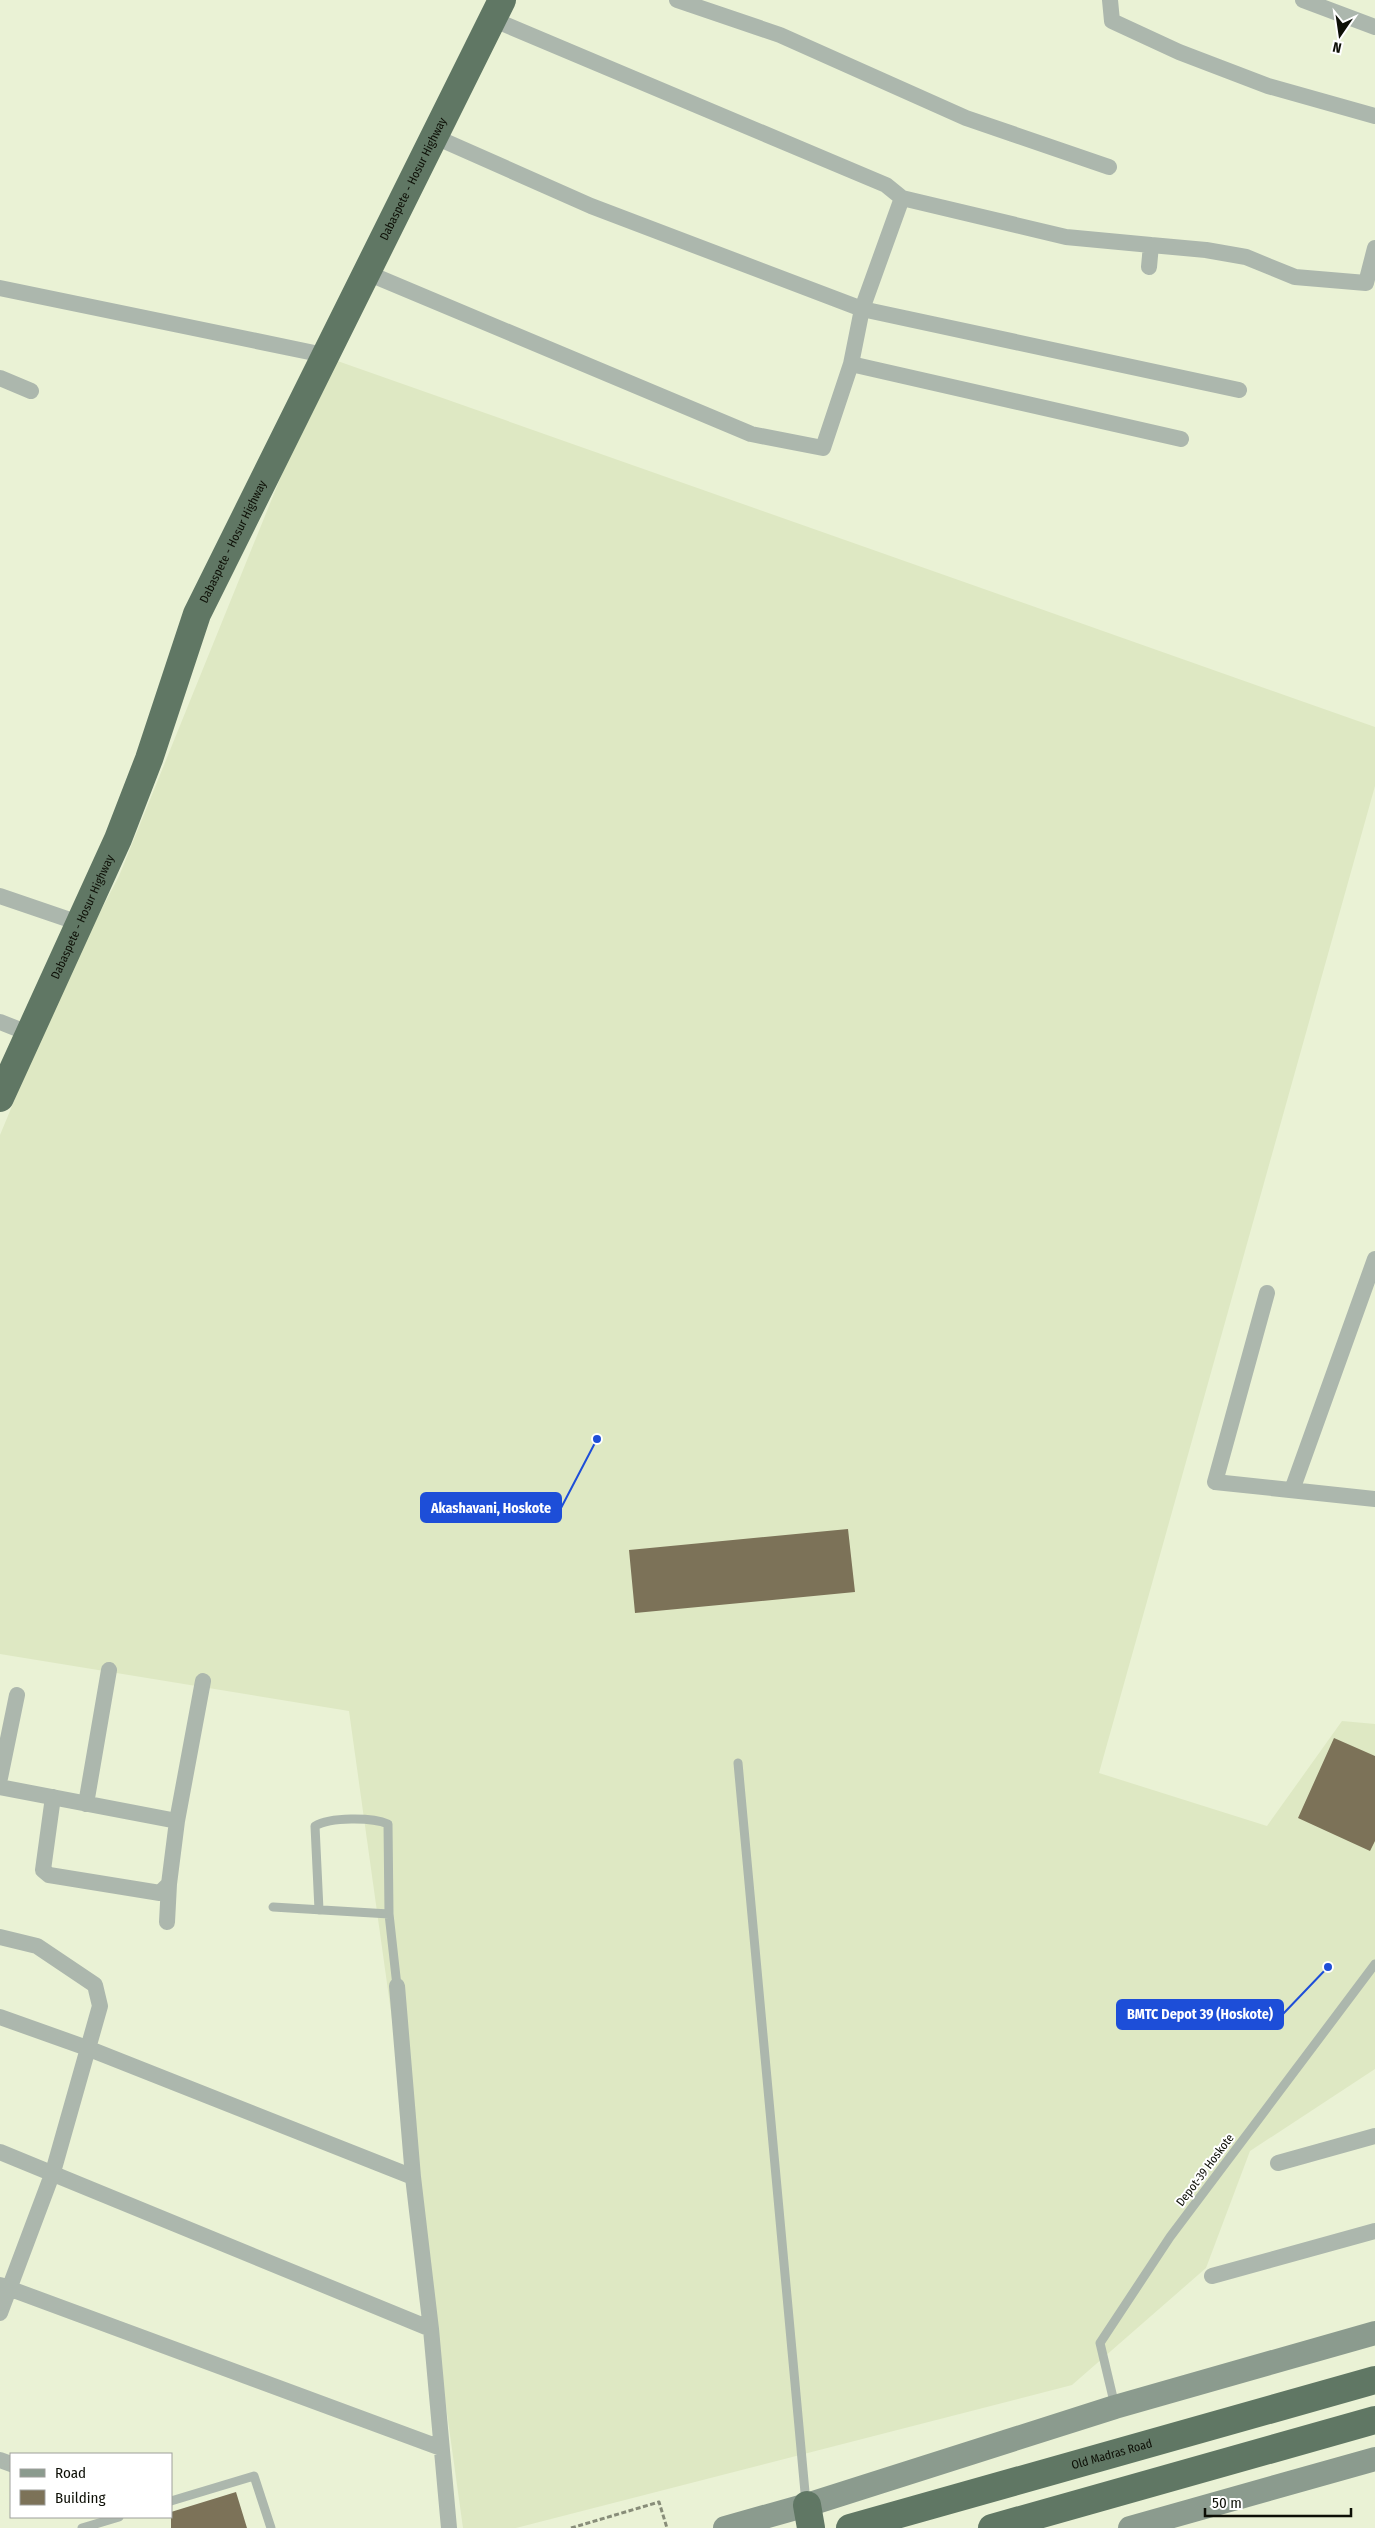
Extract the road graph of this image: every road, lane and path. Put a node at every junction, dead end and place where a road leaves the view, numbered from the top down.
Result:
1 (677, 0) edge
2 (1110, 0) edge
3 (1303, 0) edge
4 (497, 10) edge
5 (1375, 27) edge
6 (1375, 116) edge
7 (433, 136) junction
8 (1109, 167) dead end
9 (902, 198) junction
10 (1150, 245) junction
11 (1375, 248) edge
12 (1149, 267) dead end
13 (365, 272) junction
14 (0, 288) edge
15 (862, 309) junction
16 (324, 355) junction
17 (851, 364) junction
18 (0, 378) edge
19 (1240, 390) dead end
20 (31, 391) dead end
21 (1181, 439) dead end
22 (0, 896) edge
23 (79, 924) junction
24 (0, 1022) edge
25 (28, 1033) junction
26 (0, 1098) edge
27 (1375, 1259) edge
28 (1267, 1293) dead end
29 (1292, 1490) junction
30 (1375, 1499) edge
31 (109, 1670) dead end
32 (203, 1681) dead end
33 (17, 1695) dead end
34 (738, 1763) dead end
35 (0, 1778) edge
36 (0, 1787) edge
37 (54, 1798) junction
38 (86, 1804) junction
39 (177, 1821) junction
40 (169, 1884) junction
41 (273, 1907) dead end
42 (319, 1910) junction
43 (389, 1914) junction
44 (166, 1922) dead end
45 (0, 1937) edge
46 (1375, 1964) edge
47 (397, 1986) joint
48 (0, 2017) edge
49 (86, 2048) junction
50 (1375, 2136) edge
51 (0, 2152) edge
52 (1278, 2163) dead end
53 (53, 2172) junction
54 (413, 2177) junction
55 (1375, 2232) edge
56 (1212, 2276) dead end
57 (4, 2286) edge
58 (0, 2313) edge
59 (431, 2329) junction
60 (1375, 2333) edge
61 (1375, 2380) edge
62 (1115, 2407) junction
63 (1375, 2420) edge
64 (441, 2448) junction
65 (1375, 2459) edge
66 (172, 2501) edge
67 (809, 2517) edge
68 (116, 2518) edge
69 (82, 2528) edge
70 (271, 2528) edge
71 (449, 2528) edge
72 (571, 2528) edge
73 (667, 2528) edge
74 (725, 2528) edge
75 (850, 2528) edge
76 (992, 2528) edge
77 (1130, 2528) edge

1 - 8 street
2 - 6 street
3 - 5 street
4 - 7 highway, Dabaspete - Hosur Highway
4 - 9 street
7 - 13 highway, Dabaspete - Hosur Highway
7 - 15 street
9 - 10 street
9 - 15 street
10 - 11 street
10 - 12 street
13 - 16 highway, Dabaspete - Hosur Highway
13 - 17 street
14 - 16 street
15 - 17 street
15 - 19 street
16 - 23 highway, Dabaspete - Hosur Highway
17 - 21 street
18 - 20 street
22 - 23 street
23 - 25 highway, Dabaspete - Hosur Highway
24 - 25 street
25 - 26 highway, Dabaspete - Hosur Highway
27 - 29 street
28 - 29 street
29 - 30 street
31 - 38 street
32 - 39 street
33 - 35 street
34 - 67 lane
36 - 37 street
37 - 38 street
37 - 40 street
38 - 39 street
39 - 40 street
40 - 44 street
41 - 42 lane
42 - 43 lane
42 - 43 lane
43 - 47 lane
45 - 49 street
46 - 62 lane, Depot-39 Hoskote
47 - 54 street
48 - 49 street
49 - 53 street
49 - 54 street
50 - 52 street
51 - 53 street
53 - 57 street
53 - 59 street
54 - 59 street
55 - 56 street
57 - 58 street
57 - 64 street
59 - 64 street
60 - 62 street
61 - 75 highway, Old Madras Road
62 - 67 street
63 - 76 highway
64 - 71 street
65 - 77 street
66 - 70 lane
67 - 74 street
68 - 69 lane
72 - 73 path

